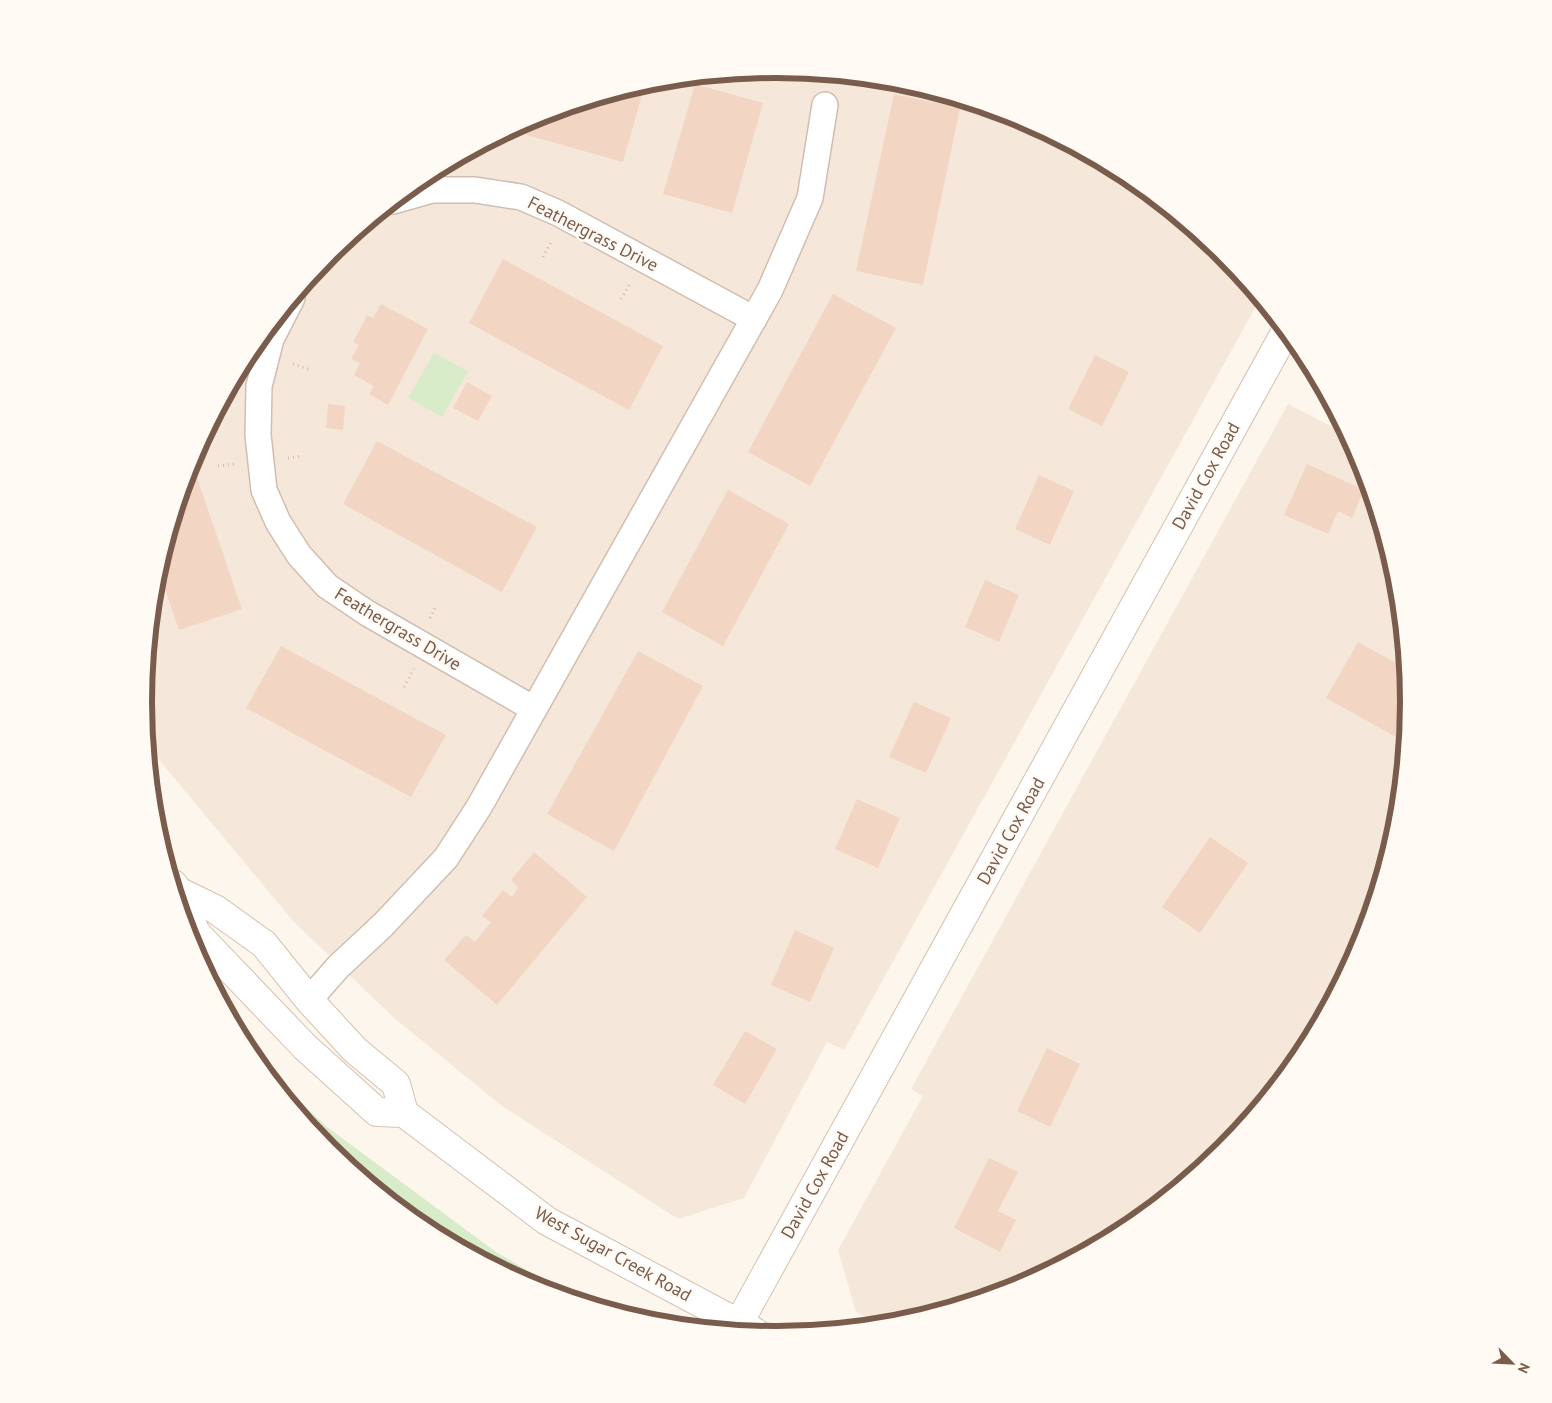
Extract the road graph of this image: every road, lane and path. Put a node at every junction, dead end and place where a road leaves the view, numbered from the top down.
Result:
1 (825, 105) dead end
2 (410, 196) edge
3 (754, 318) junction
4 (277, 328) edge
5 (1282, 338) edge
6 (534, 709) junction
7 (182, 891) edge
8 (197, 935) edge
9 (309, 1000) junction
10 (404, 1114) junction
11 (736, 1324) edge
12 (745, 1324) edge

1 - 3 street
2 - 3 street, Feathergrass Drive
3 - 6 street
4 - 6 street, Feathergrass Drive
5 - 12 main road, David Cox Road
6 - 9 street
7 - 9 main road
8 - 10 main road
9 - 10 main road
10 - 11 main road, West Sugar Creek Road

